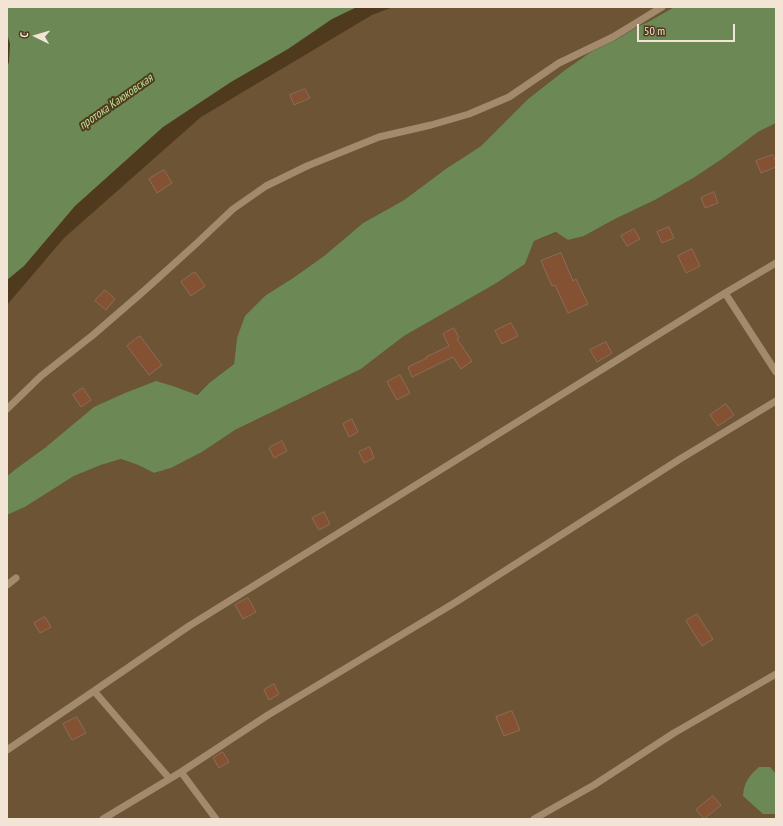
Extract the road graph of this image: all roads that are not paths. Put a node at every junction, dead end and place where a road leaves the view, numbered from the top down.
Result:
1 (662, 7) edge
2 (776, 263) edge
3 (725, 293) junction
4 (776, 372) edge
5 (776, 401) edge
6 (7, 409) edge
7 (16, 578) dead end
8 (7, 585) edge
9 (776, 674) edge
10 (94, 691) junction
11 (7, 750) edge
12 (181, 772) junction
13 (169, 778) junction
14 (103, 819) edge
15 (216, 819) edge
16 (534, 819) edge

1 - 6 lane
2 - 3 lane
3 - 4 lane
3 - 10 lane
5 - 12 lane
7 - 8 lane
9 - 16 lane
10 - 11 lane
10 - 13 lane
12 - 13 lane
12 - 15 lane
13 - 14 lane

